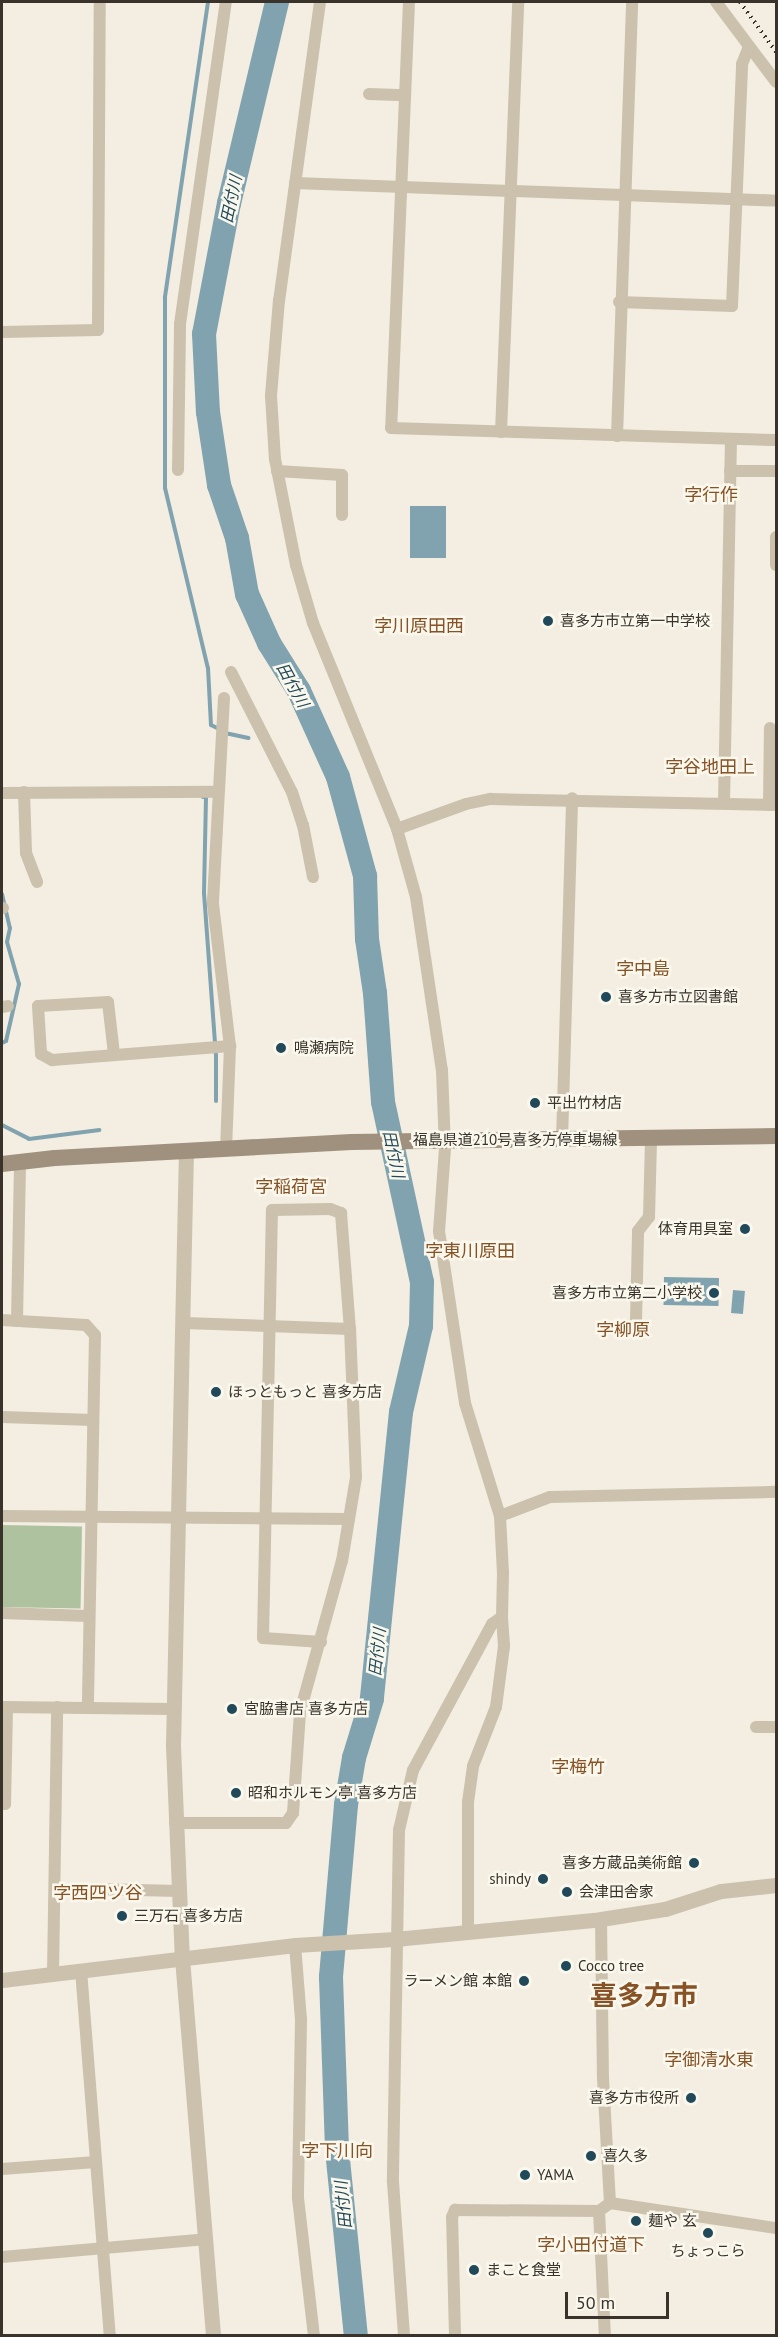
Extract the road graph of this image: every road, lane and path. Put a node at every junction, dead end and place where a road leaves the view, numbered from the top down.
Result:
1 (100, 2) edge
2 (226, 2) edge
3 (320, 2) edge
4 (409, 2) edge
5 (518, 2) edge
6 (632, 2) edge
7 (716, 2) edge
8 (749, 47) junction
9 (777, 82) edge
10 (369, 94) dead end
11 (405, 95) junction
12 (295, 183) junction
13 (401, 186) junction
14 (511, 192) junction
15 (623, 196) junction
16 (736, 200) junction
17 (777, 201) edge
18 (619, 302) junction
19 (2, 332) edge
20 (501, 432) junction
21 (616, 436) junction
22 (731, 439) junction
23 (777, 440) edge
24 (178, 470) dead end
25 (277, 471) junction
26 (730, 471) junction
27 (777, 471) edge
28 (342, 515) dead end
29 (777, 537) edge
30 (777, 565) edge
31 (231, 672) dead end
32 (224, 698) dead end
33 (770, 728) dead end
34 (24, 792) junction
35 (217, 792) junction
36 (2, 793) edge
37 (572, 798) junction
38 (724, 803) junction
39 (773, 805) edge
40 (397, 829) junction
41 (314, 877) dead end
42 (37, 882) dead end
43 (230, 1046) junction
44 (114, 1054) junction
45 (777, 1136) edge
46 (651, 1138) junction
47 (444, 1140) junction
48 (562, 1140) junction
49 (226, 1148) junction
50 (186, 1149) junction
51 (20, 1162) junction
52 (2, 1164) edge
53 (2, 1320) edge
54 (17, 1321) junction
55 (636, 1322) dead end
56 (185, 1323) junction
57 (270, 1326) junction
58 (350, 1329) junction
59 (2, 1418) edge
60 (93, 1420) junction
61 (777, 1492) edge
62 (2, 1516) edge
63 (500, 1516) junction
64 (176, 1517) junction
65 (90, 1518) junction
66 (267, 1518) junction
67 (349, 1519) junction
68 (2, 1613) edge
69 (88, 1616) junction
70 (502, 1617) junction
71 (321, 1642) junction
72 (57, 1707) junction
73 (88, 1707) junction
74 (4, 1708) edge
75 (173, 1709) junction
76 (756, 1727) dead end
77 (777, 1728) edge
78 (2, 1804) edge
79 (175, 1823) junction
80 (777, 1886) edge
81 (94, 1888) dead end
82 (179, 1891) junction
83 (601, 1919) junction
84 (468, 1932) junction
85 (395, 1940) junction
86 (303, 1945) junction
87 (182, 1958) junction
88 (81, 1971) junction
89 (53, 1974) junction
90 (2, 1980) edge
91 (96, 2162) junction
92 (2, 2169) edge
93 (610, 2203) junction
94 (599, 2211) junction
95 (777, 2228) edge
96 (206, 2239) junction
97 (102, 2251) junction
98 (2, 2257) edge
99 (110, 2336) edge
100 (213, 2336) edge
101 (314, 2336) edge
102 (404, 2336) edge
103 (455, 2336) edge
104 (605, 2336) edge

1 - 19 street
2 - 24 street
3 - 12 street
4 - 11 street
5 - 14 street
6 - 15 street
7 - 8 street
8 - 9 street
8 - 16 street
10 - 11 street
11 - 13 street
12 - 13 street
12 - 25 street
13 - 14 street
13 - 20 street
14 - 15 street
14 - 20 street
15 - 16 street
15 - 18 street
16 - 17 street
16 - 18 street
18 - 21 street
20 - 21 street
21 - 22 street
22 - 23 street
22 - 26 street
25 - 28 street
25 - 40 street
26 - 27 street
26 - 38 street
29 - 30 street
31 - 41 street
32 - 35 street
33 - 39 street
34 - 35 street
34 - 36 street
34 - 42 street
35 - 43 street
37 - 38 street
37 - 40 street
37 - 48 street
38 - 39 street
40 - 47 street
43 - 44 street
43 - 49 street
44 - 44 street
45 - 46 main road, 福島県道210号喜多方停車場線
46 - 48 main road, 福島県道210号喜多方停車場線
46 - 55 street
47 - 48 main road, 福島県道210号喜多方停車場線
47 - 49 main road, 福島県道210号喜多方停車場線
47 - 63 street
49 - 50 main road, 福島県道210号喜多方停車場線
50 - 51 main road, 福島県道210号喜多方停車場線
50 - 56 street
51 - 52 main road, 福島県道210号喜多方停車場線
51 - 54 street
53 - 54 street
54 - 60 street
56 - 57 street
56 - 64 street
57 - 58 street
57 - 58 street
57 - 66 street
58 - 67 street
59 - 60 street
60 - 65 street
61 - 63 street
62 - 65 street
63 - 70 street
64 - 65 street
64 - 66 street
64 - 75 street
65 - 69 street
66 - 67 street
66 - 71 street
67 - 71 street
68 - 69 street
69 - 73 street
70 - 84 street
70 - 85 street
71 - 79 street
72 - 73 street
72 - 74 street
72 - 89 street
73 - 75 street
74 - 78 street
75 - 79 street
76 - 77 street
79 - 82 street
80 - 83 street
81 - 82 street
82 - 87 street
83 - 84 street
83 - 93 street
84 - 85 street
85 - 86 street
85 - 102 street
86 - 87 street
86 - 101 street
87 - 88 street
87 - 96 street
88 - 89 street
88 - 91 street
89 - 90 street
91 - 92 street
91 - 97 street
93 - 94 street
93 - 95 street
94 - 103 street
94 - 104 street
96 - 97 street
96 - 100 street
97 - 98 street
97 - 99 street

